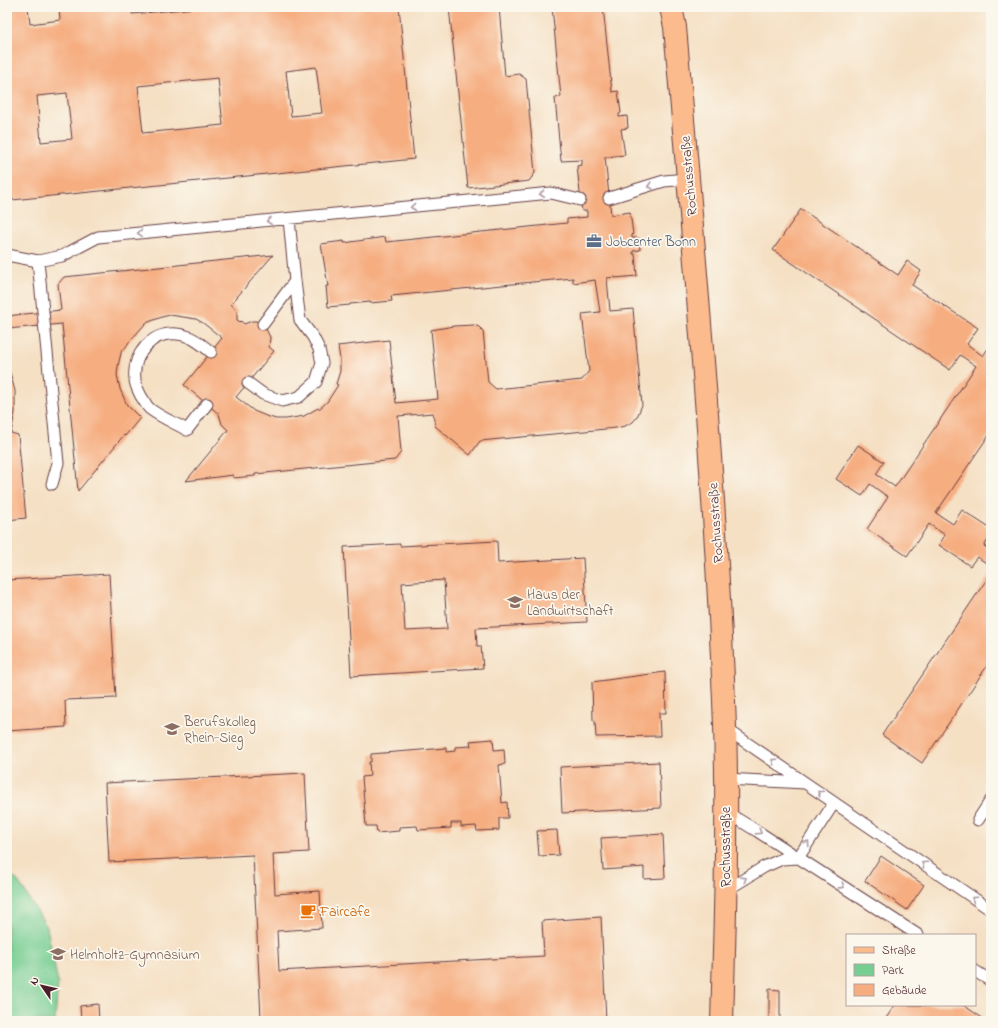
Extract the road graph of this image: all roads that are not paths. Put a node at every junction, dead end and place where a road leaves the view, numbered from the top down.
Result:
1 (674, 14) edge
2 (688, 179) junction
3 (609, 198) dead end
4 (580, 200) dead end
5 (289, 219) junction
6 (7, 255) edge
7 (38, 261) junction
8 (295, 281) junction
9 (263, 324) dead end
10 (211, 352) dead end
11 (248, 383) dead end
12 (207, 404) dead end
13 (52, 484) dead end
14 (725, 728) junction
15 (725, 779) junction
16 (806, 783) junction
17 (991, 800) edge
18 (834, 803) junction
19 (726, 812) junction
20 (978, 820) dead end
21 (798, 858) junction
22 (725, 891) junction
23 (991, 910) edge
24 (916, 934) edge
25 (976, 972) edge
26 (991, 981) edge
27 (722, 1021) edge

1 - 2 main road, Rochusstraße
2 -> 3 lane
2 - 14 main road, Rochusstraße
4 -> 5 lane
5 -> 7 lane
5 - 8 lane
6 - 7 lane
7 - 13 lane
8 - 9 lane
8 - 11 lane
10 - 12 lane
14 - 15 main road, Rochusstraße
16 -> 14 lane
15 - 16 lane
15 - 19 main road, Rochusstraße
18 -> 16 lane
17 - 20 lane
21 -> 18 lane
23 -> 18 lane
19 -> 21 lane
19 - 22 main road, Rochusstraße
22 -> 21 lane
21 -> 24 lane
22 - 27 main road, Rochusstraße
25 - 26 lane

